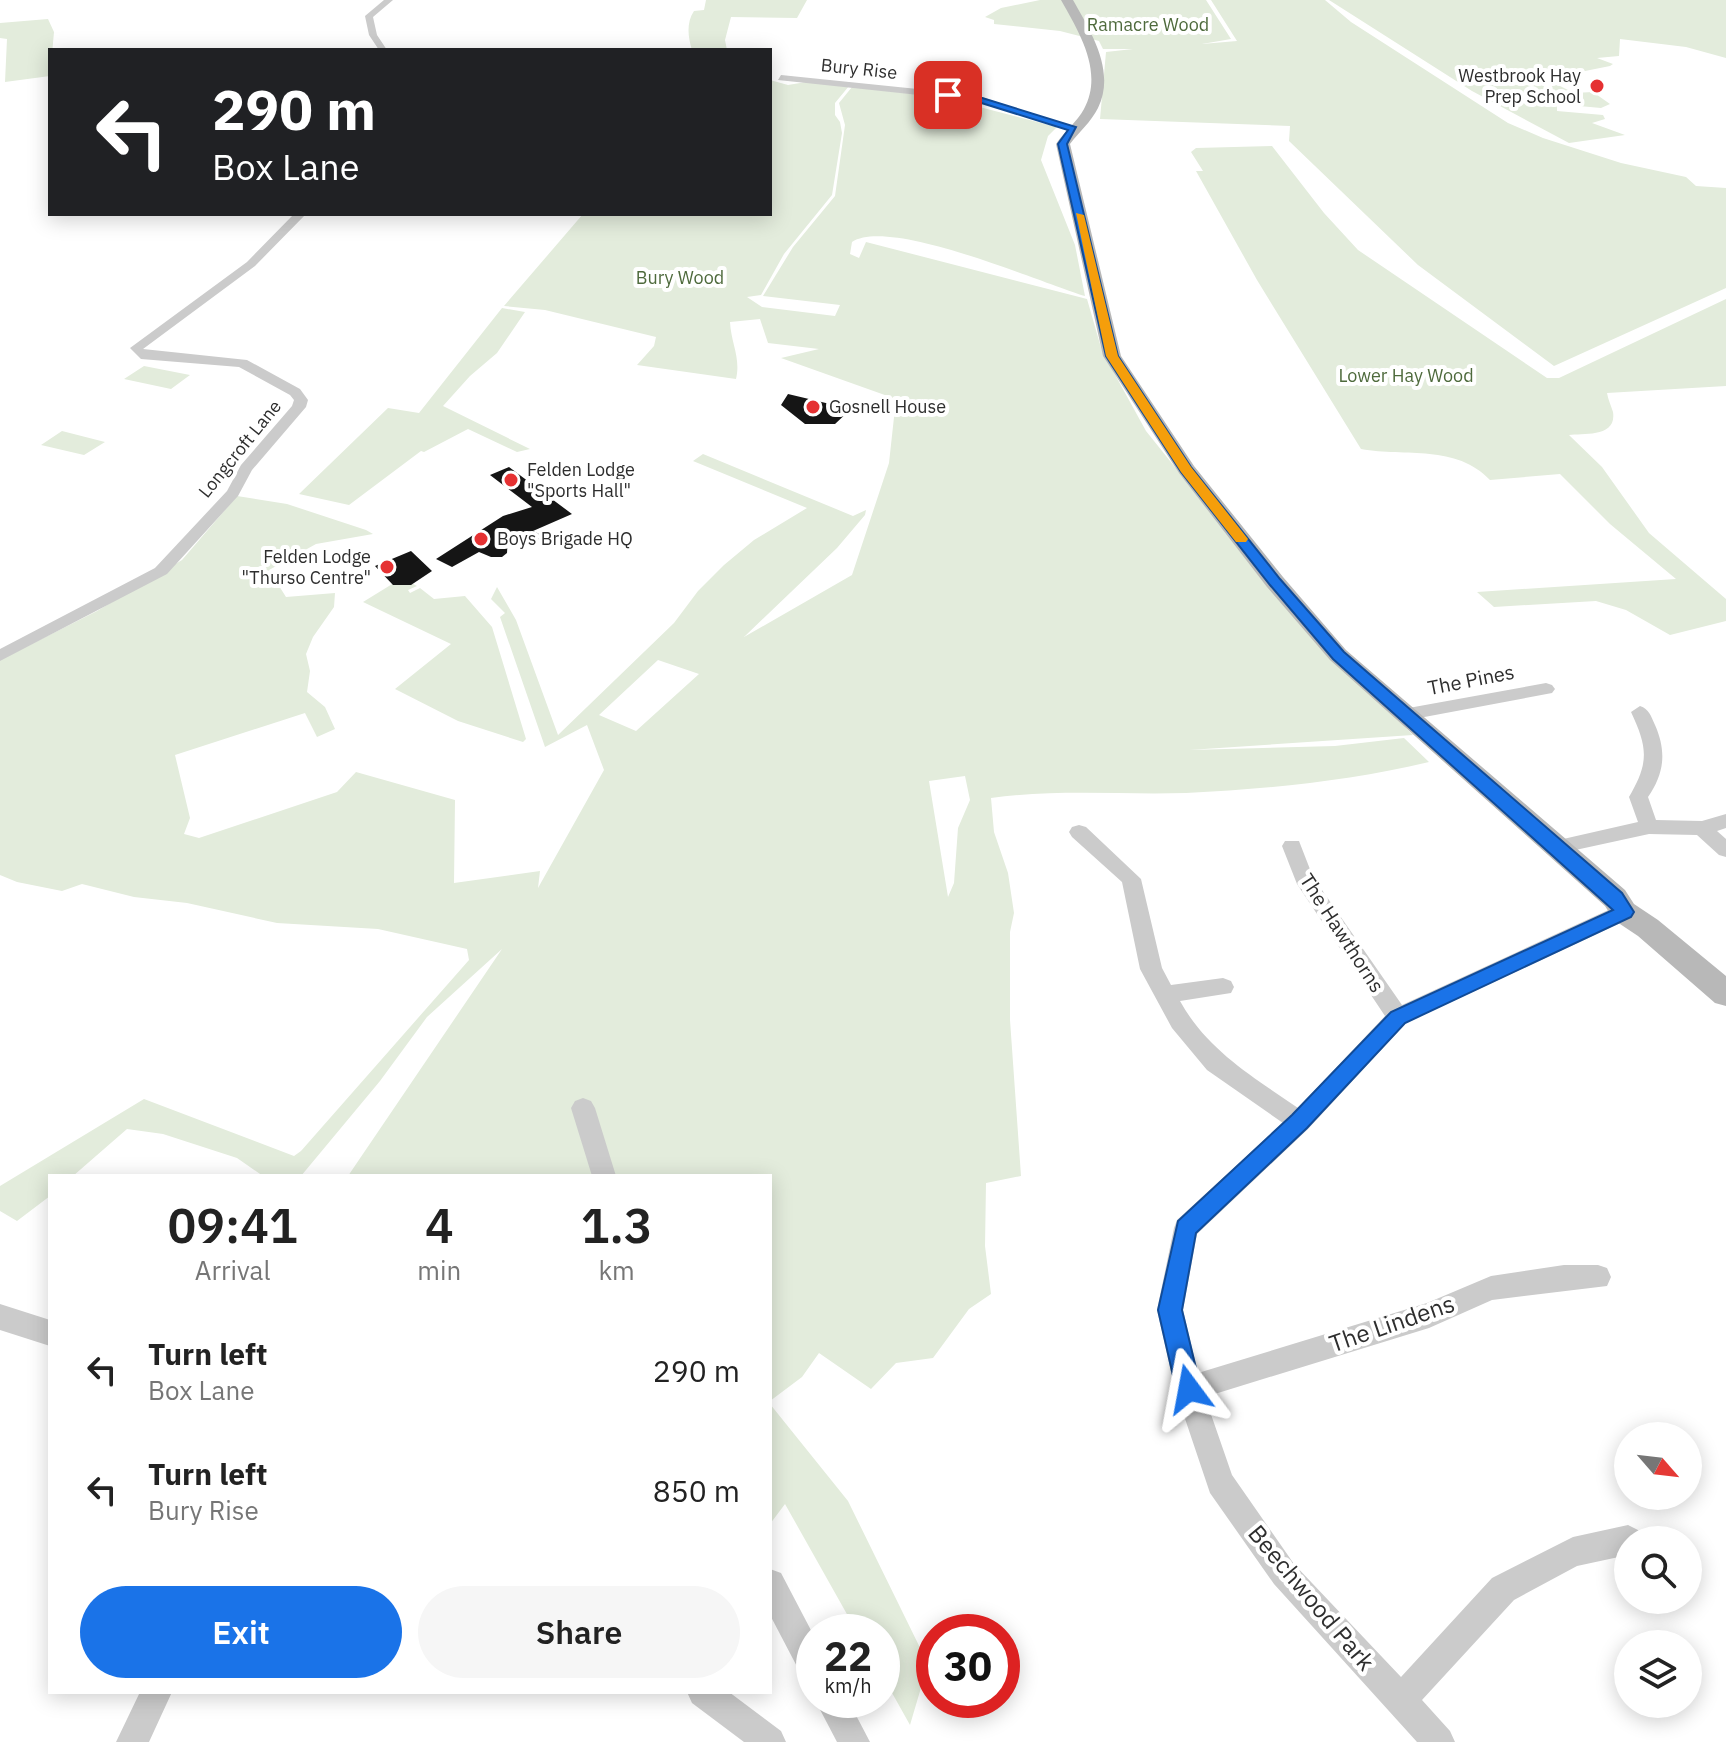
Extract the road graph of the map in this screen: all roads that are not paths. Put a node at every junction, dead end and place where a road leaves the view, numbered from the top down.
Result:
1 (389, 0) edge
2 (1067, 0) edge
3 (382, 48) edge
4 (781, 78) dead end
5 (1073, 129) junction
6 (298, 216) edge
7 (0, 656) edge
8 (1546, 689) dead end
9 (1640, 712) dead end
10 (1403, 715) junction
11 (1726, 821) edge
12 (1649, 827) junction
13 (1702, 828) junction
14 (1079, 832) dead end
15 (1292, 846) dead end
16 (1557, 847) junction
17 (1726, 850) edge
18 (1624, 912) junction
19 (1223, 987) dead end
20 (1165, 994) junction
21 (1726, 994) edge
22 (1398, 1017) junction
23 (583, 1108) dead end
24 (1300, 1122) junction
25 (603, 1174) edge
26 (1598, 1277) dead end
27 (1, 1318) edge
28 (48, 1332) edge
29 (1189, 1389) junction
30 (1614, 1544) edge
31 (772, 1588) edge
32 (796, 1633) edge
33 (155, 1694) edge
34 (706, 1694) edge
35 (1399, 1702) junction
36 (841, 1718) edge
37 (132, 1742) edge
38 (770, 1742) edge
39 (854, 1742) edge
40 (1439, 1742) edge

1 - 3 street
2 - 5 main road
4 - 5 street, Bury Rise
5 - 10 main road
6 - 7 street, Longcroft Lane
8 - 10 street, The Pines
9 - 12 street
10 - 16 main road
11 - 13 street
12 - 13 street
12 - 16 street
13 - 17 street
14 - 20 street
15 - 22 street, The Hawthorns
16 - 18 main road
18 - 21 main road
18 - 22 street, Beechwood Park
19 - 20 street
20 - 24 street
22 - 24 street, Beechwood Park
23 - 25 street
24 - 29 street, Beechwood Park
26 - 29 street, The Lindens
27 - 28 street
29 - 35 street, Beechwood Park
30 - 35 street
31 - 32 street
33 - 37 street
34 - 38 street
35 - 40 street, Beechwood Park
36 - 39 street

